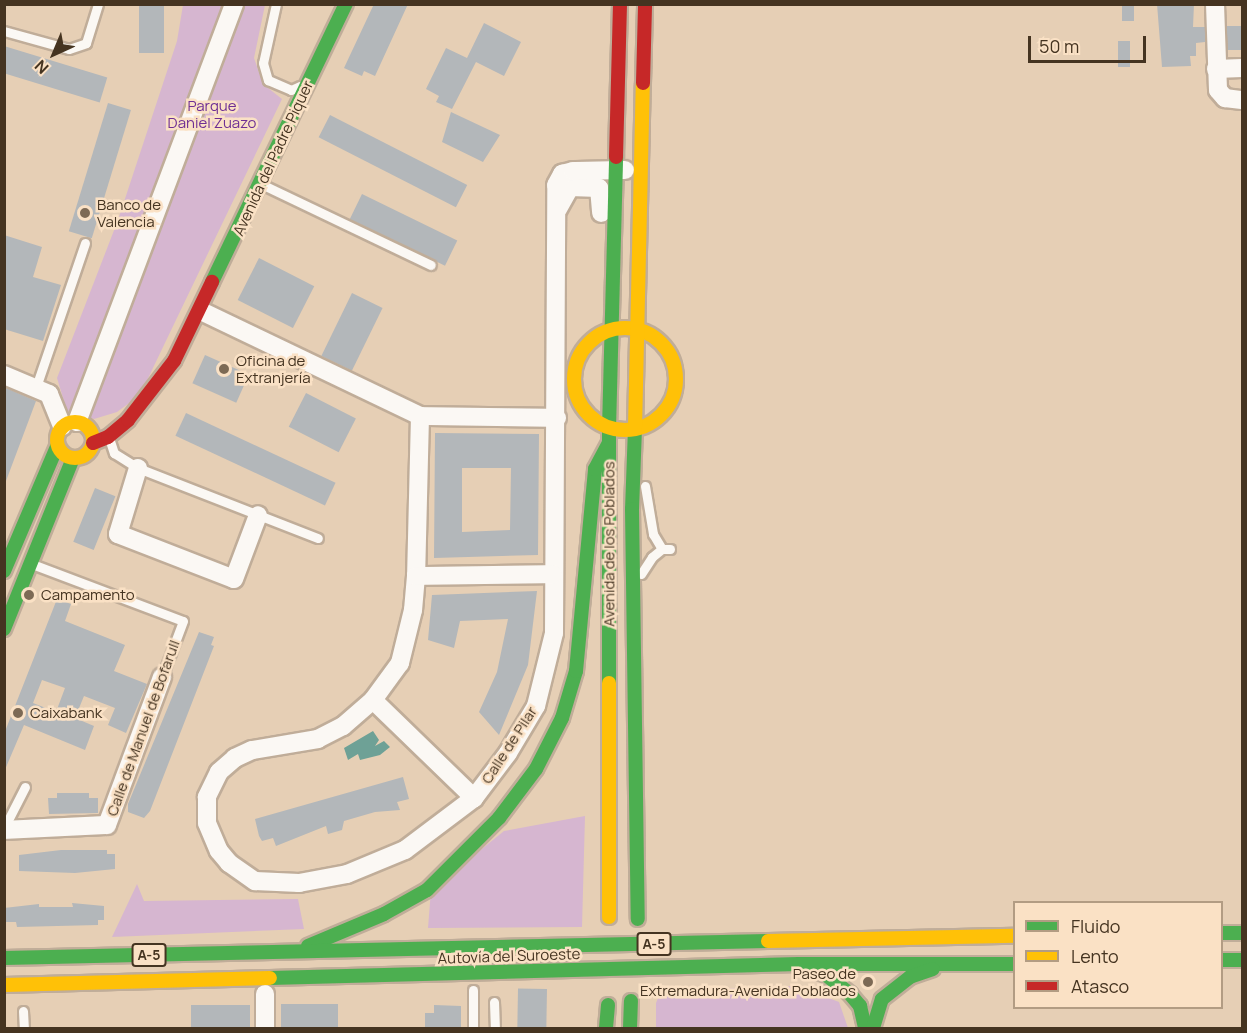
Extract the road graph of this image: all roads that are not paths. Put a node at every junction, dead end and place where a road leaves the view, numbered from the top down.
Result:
1 (98, 4) edge
2 (234, 4) edge
3 (276, 4) edge
4 (346, 4) edge
5 (621, 4) edge
6 (645, 4) edge
7 (1215, 4) edge
8 (4, 31) edge
9 (1242, 68) edge
10 (1216, 69) junction
11 (310, 81) junction
12 (1242, 100) edge
13 (616, 170) junction
14 (261, 184) junction
15 (558, 209) junction
16 (614, 228) junction
17 (85, 243) dead end
18 (431, 265) dead end
19 (640, 300) junction
20 (201, 311) junction
21 (612, 329) junction
22 (637, 330) junction
23 (4, 375) edge
24 (36, 387) junction
25 (420, 416) junction
26 (557, 418) junction
27 (69, 424) junction
28 (609, 436) junction
29 (633, 436) junction
30 (108, 437) junction
31 (93, 443) junction
32 (57, 447) junction
33 (73, 458) junction
34 (138, 468) junction
35 (258, 515) junction
36 (318, 538) dead end
37 (10, 542) edge
38 (30, 563) junction
39 (4, 571) edge
40 (553, 574) junction
41 (416, 576) junction
42 (631, 588) junction
43 (4, 628) edge
44 (162, 677) joint
45 (373, 700) junction
46 (25, 787) dead end
47 (474, 798) junction
48 (4, 829) edge
49 (609, 917) dead end
50 (638, 919) dead end
51 (1223, 933) edge
52 (1242, 933) edge
53 (1013, 936) edge
54 (293, 952) junction
55 (4, 958) edge
56 (799, 964) junction
57 (1013, 964) edge
58 (943, 965) junction
59 (4, 986) edge
60 (473, 990) dead end
61 (265, 994) dead end
62 (631, 1001) dead end
63 (494, 1002) dead end
64 (608, 1005) dead end
65 (23, 1011) dead end
66 (24, 1029) edge
67 (265, 1029) edge
68 (473, 1029) edge
69 (495, 1029) edge
70 (606, 1029) edge
71 (630, 1029) edge
72 (865, 1029) edge
73 (873, 1029) edge

1 - 8 lane
2 - 27 street
3 - 11 lane
4 - 11 main road, Avenida del Padre Piquer
5 - 13 main road, Avenida de los Poblados
6 - 19 main road, Avenida de los Poblados
7 - 10 street
9 - 10 street
10 - 12 street
11 - 14 main road, Avenida del Padre Piquer
13 - 15 street, Calle de Pilar
13 - 16 main road, Avenida de los Poblados
13 - 19 street, Avenida de los Poblados
14 - 18 lane
14 - 20 main road, Avenida del Padre Piquer
15 - 16 street
15 - 26 street, Calle de Pilar
16 - 21 main road, Avenida de los Poblados
17 - 24 lane
19 - 22 main road, Avenida de los Poblados
20 - 25 street
20 - 30 main road, Avenida del Padre Piquer
21 - 22 main road
21 - 28 main road, Avenida de los Poblados
21 - 28 main road
22 - 29 main road, Avenida de los Poblados
22 - 29 main road
23 - 24 street
24 - 27 street
25 - 26 street
25 - 41 street, Calle de Pilar
26 - 40 street, Calle de Pilar
27 - 31 main road
27 - 32 main road
28 - 29 main road
28 - 49 main road, Avenida de los Poblados
28 - 54 main road
29 - 42 main road, Avenida de los Poblados
29 - 42 lane
30 - 31 main road, Avenida del Padre Piquer
30 - 34 lane
31 - 33 main road
32 - 33 main road
32 - 37 main road
33 - 38 main road
34 - 35 lane
34 - 35 street
35 - 36 lane
37 - 39 main road
38 - 43 main road
38 - 44 lane, Calle de Manuel de Bofarull
40 - 41 street
40 - 47 street, Calle de Pilar
41 - 45 street, Calle de Pilar
42 - 50 main road, Avenida de los Poblados
44 - 48 street, Calle de Manuel de Bofarull
45 - 47 street
45 - 47 street, Calle de Pilar
46 - 48 lane
51 - 52 main road
53 - 54 main road, Autovía del Suroeste / A-5
54 - 55 main road, Autovía del Suroeste / A-5
56 - 58 main road, Autovía del Suroeste / A-5
56 - 59 main road, Autovía del Suroeste / A-5
56 - 72 main road
57 - 58 main road, Autovía del Suroeste / A-5
58 - 73 main road
60 - 68 lane
61 - 67 street
62 - 71 main road
63 - 69 lane
64 - 70 main road
65 - 66 lane

